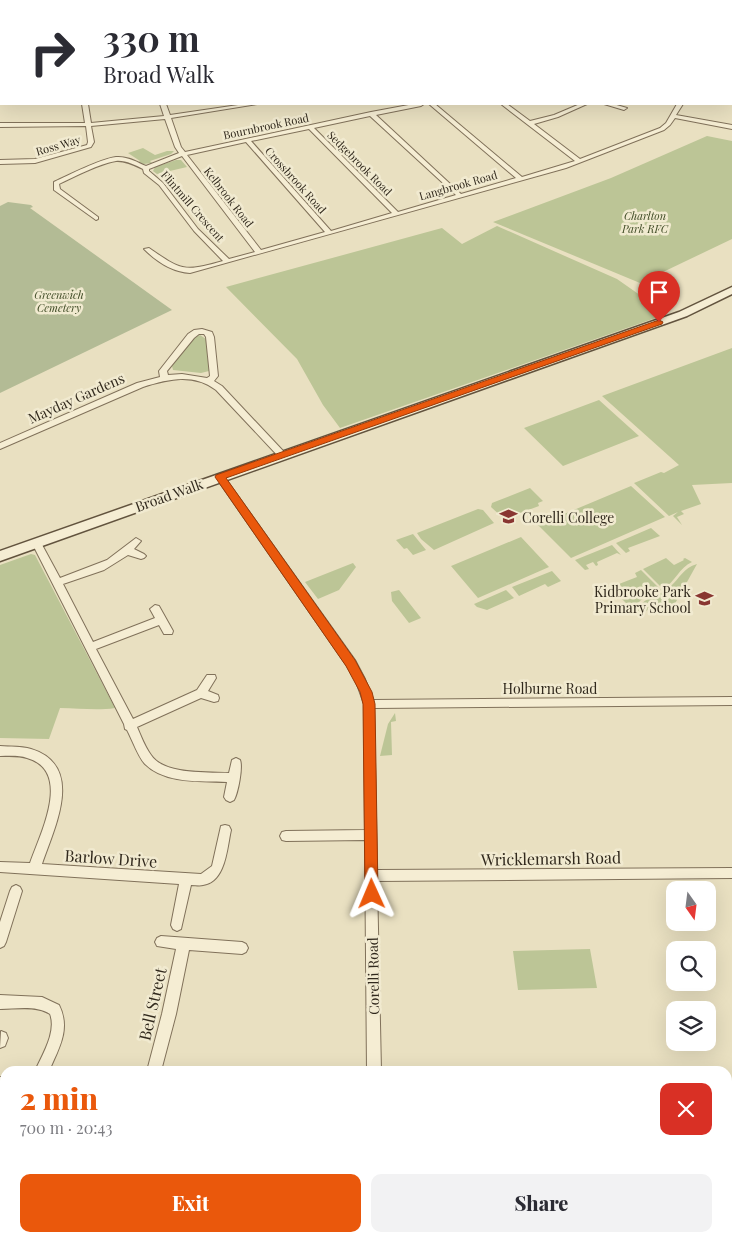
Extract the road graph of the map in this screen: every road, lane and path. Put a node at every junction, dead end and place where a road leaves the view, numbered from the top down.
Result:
1 (85, 105) edge
2 (163, 105) edge
3 (247, 105) edge
4 (416, 105) edge
5 (433, 105) edge
6 (505, 105) edge
7 (582, 105) edge
8 (611, 105) edge
9 (679, 105) edge
10 (624, 108) dead end
11 (371, 114) junction
12 (167, 116) junction
13 (673, 116) junction
14 (529, 123) junction
15 (88, 124) junction
16 (0, 125) edge
17 (310, 127) junction
18 (732, 127) edge
19 (247, 140) junction
20 (182, 154) junction
21 (580, 161) junction
22 (0, 162) edge
23 (146, 168) junction
24 (521, 179) junction
25 (460, 196) junction
26 (396, 214) junction
27 (96, 218) dead end
28 (329, 233) junction
29 (147, 249) dead end
30 (259, 252) junction
31 (227, 261) junction
32 (732, 290) edge
33 (164, 378) junction
34 (209, 381) junction
35 (0, 446) edge
36 (282, 455) junction
37 (220, 477) junction
38 (136, 541) dead end
39 (37, 543) junction
40 (129, 550) junction
41 (0, 556) edge
42 (141, 556) dead end
43 (58, 582) junction
44 (155, 609) dead end
45 (161, 620) junction
46 (168, 631) dead end
47 (90, 647) junction
48 (212, 678) dead end
49 (201, 693) junction
50 (214, 698) dead end
51 (732, 702) edge
52 (369, 704) junction
53 (129, 726) junction
54 (0, 752) edge
55 (236, 763) dead end
56 (234, 778) junction
57 (230, 797) dead end
58 (225, 830) dead end
59 (371, 835) junction
60 (286, 836) dead end
61 (0, 867) edge
62 (34, 869) junction
63 (732, 872) edge
64 (371, 876) junction
65 (186, 879) junction
66 (16, 890) dead end
67 (177, 925) dead end
68 (0, 942) edge
69 (160, 942) dead end
70 (184, 944) junction
71 (242, 948) dead end
72 (0, 1002) edge
73 (44, 1066) edge
74 (155, 1066) edge
75 (374, 1066) edge

1 - 15 street
2 - 12 street, Kelbrook Road
3 - 12 street
4 - 11 street, Bournbrook Road
5 - 24 street
6 - 14 street
7 - 14 street
8 - 10 street
9 - 13 street, Langbrook Road
11 - 17 street, Bournbrook Road
11 - 25 street
12 - 15 street
12 - 20 street, Kelbrook Road
13 - 18 street
13 - 21 street, Langbrook Road
14 - 21 street
15 - 16 street
15 - 22 street, Ross Way
17 - 19 street, Bournbrook Road
17 - 26 street, Sedgebrook Road
19 - 20 street, Bournbrook Road
19 - 28 street, Crossbrook Road
20 - 23 street, Bournbrook Road
20 - 30 street, Kelbrook Road
21 - 24 street, Langbrook Road
23 - 27 street, Flintmill Crescent
23 - 31 street, Flintmill Crescent
24 - 25 street, Langbrook Road
25 - 26 street, Langbrook Road
26 - 28 street, Langbrook Road
28 - 30 street, Langbrook Road
29 - 31 street, Flintmill Crescent
30 - 31 street, Langbrook Road
32 - 36 street, Broad Walk
33 - 34 street, Mayday Gardens
33 - 34 street
33 - 35 street, Mayday Gardens
34 - 36 street
36 - 37 street, Broad Walk
37 - 39 street, Broad Walk
37 - 52 street, Corelli Road
38 - 40 street
39 - 41 street, Broad Walk
39 - 43 street
40 - 42 street
40 - 43 street
43 - 47 street
44 - 45 street
45 - 46 street
45 - 47 street
47 - 53 street
48 - 49 street
49 - 50 street
49 - 53 street
51 - 52 street, Holburne Road
52 - 59 street, Corelli Road
53 - 56 street
54 - 62 street
55 - 56 street
56 - 57 street
58 - 65 street, Barlow Drive
59 - 60 street
59 - 64 street, Corelli Road
61 - 62 street, Barlow Drive
62 - 65 street, Barlow Drive
63 - 64 street, Wricklemarsh Road
64 - 75 street, Corelli Road
65 - 67 street
66 - 68 street
69 - 70 street
70 - 71 street
70 - 74 street, Bell Street
72 - 73 street

